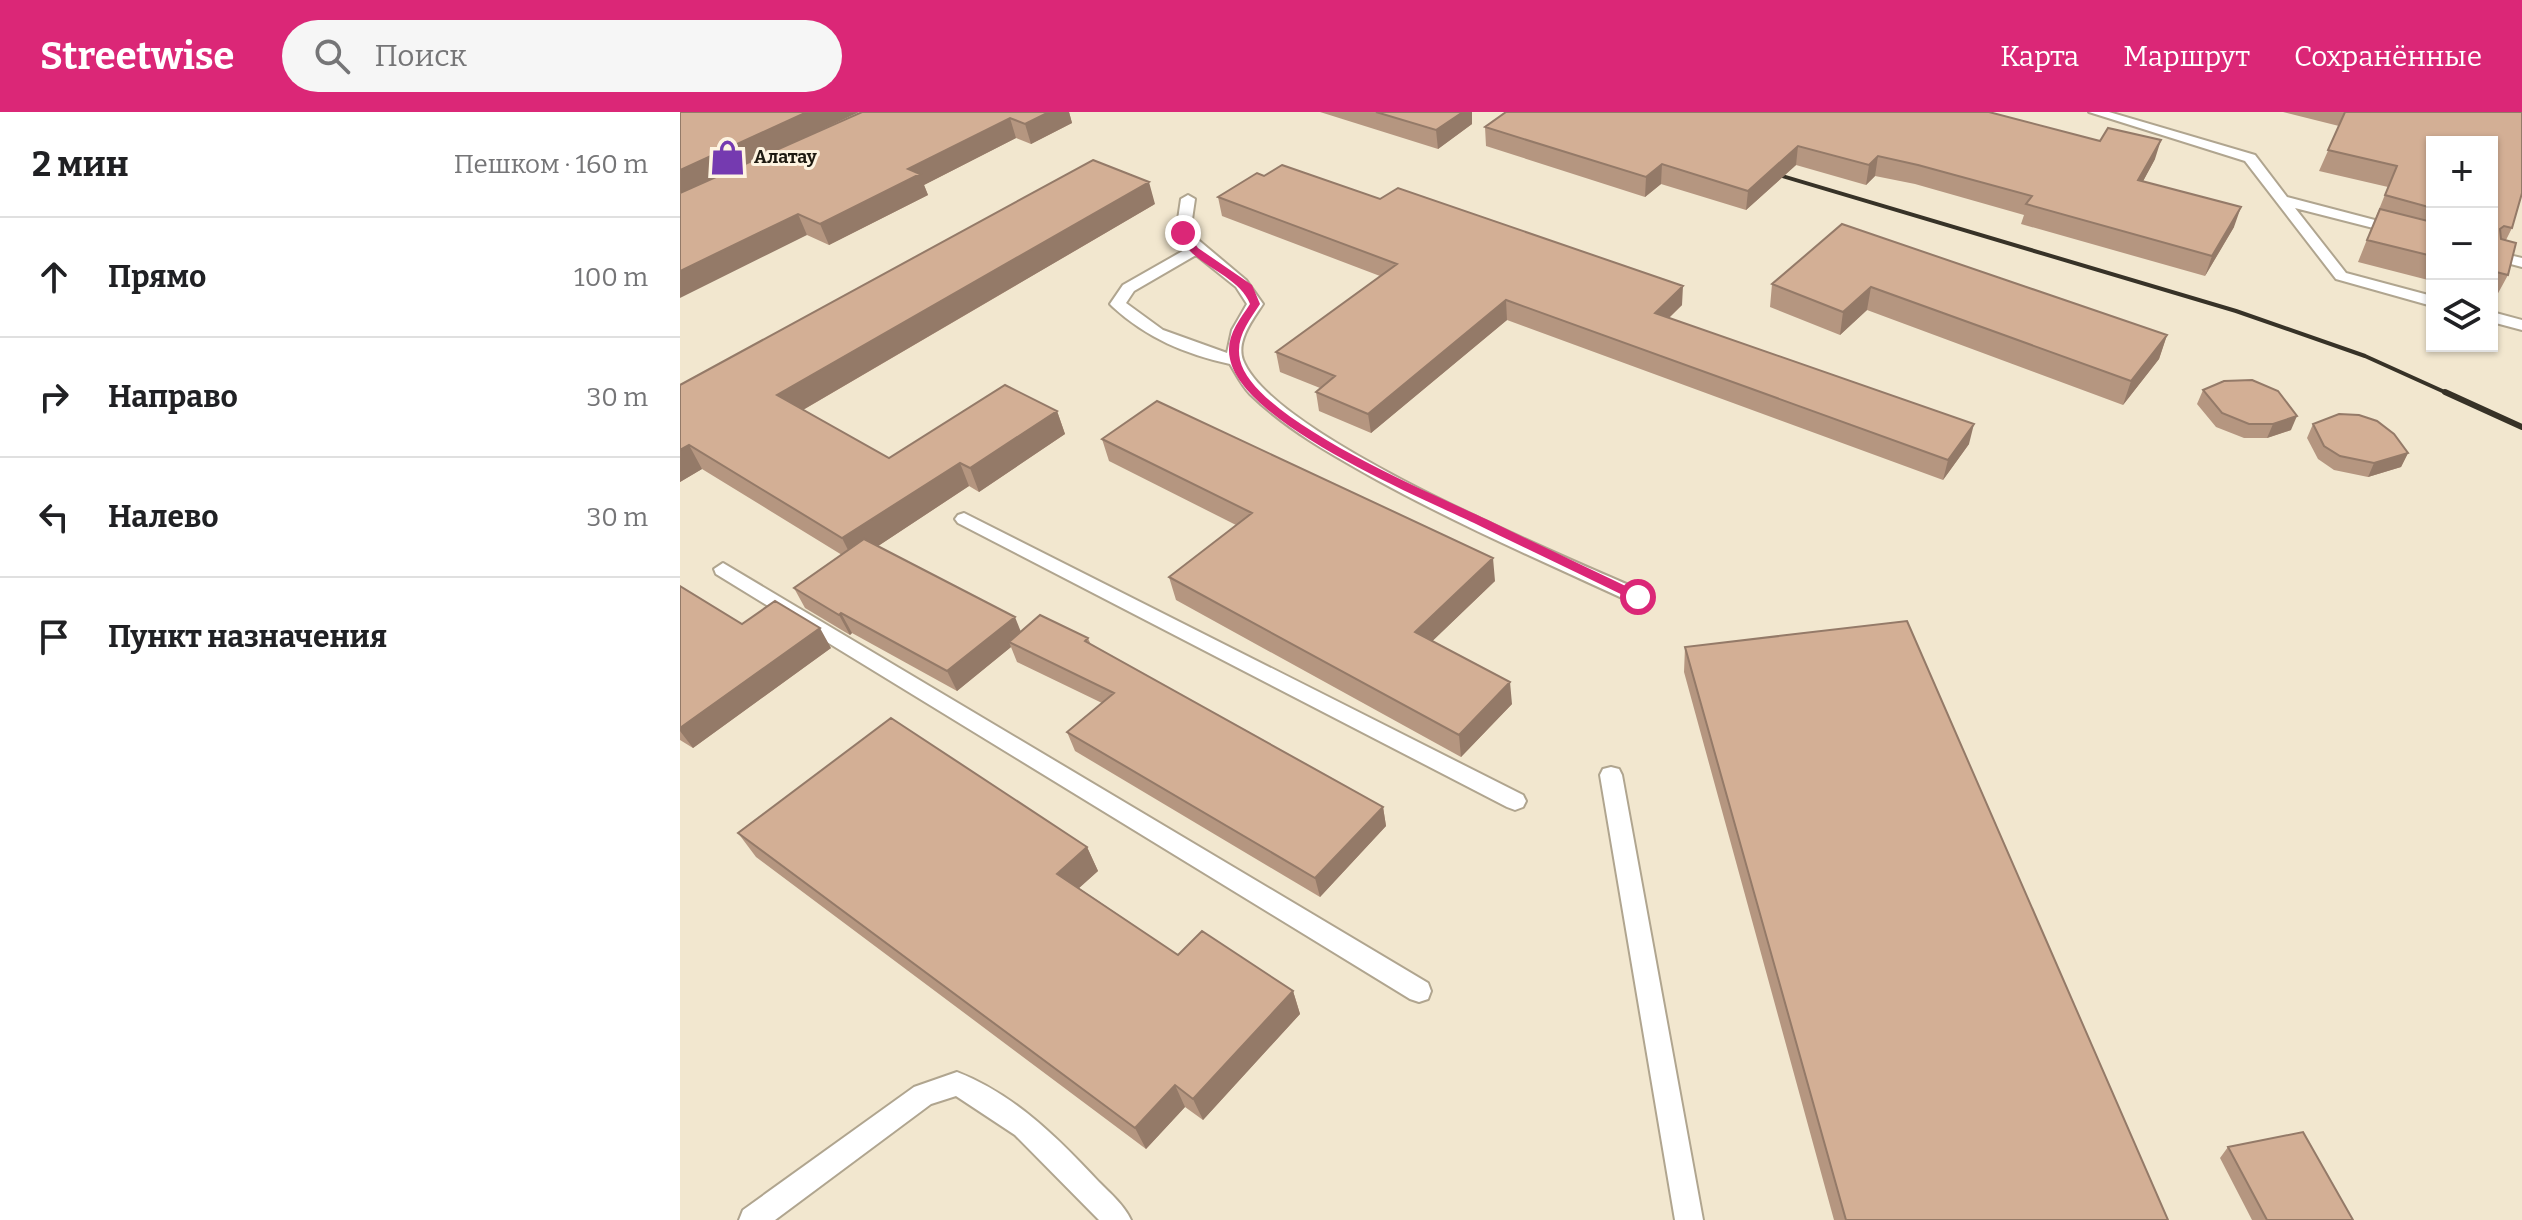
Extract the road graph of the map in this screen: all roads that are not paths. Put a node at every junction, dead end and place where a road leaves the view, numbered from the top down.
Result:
1 (2095, 112) edge
2 (1188, 199) dead end
3 (2283, 200) junction
4 (2426, 237) edge
5 (1194, 250) junction
6 (2498, 257) edge
7 (2522, 263) edge
8 (2426, 299) edge
9 (2498, 319) edge
10 (2522, 325) edge
11 (1235, 360) junction
12 (964, 519) dead end
13 (723, 569) dead end
14 (1638, 597) dead end
15 (1611, 775) dead end
16 (1515, 801) dead end
17 (1419, 991) dead end
18 (753, 1220) edge
19 (1117, 1220) edge
20 (1689, 1220) edge

1 - 3 lane
2 - 5 lane
3 - 4 lane
3 - 8 lane
5 - 11 lane
5 - 11 lane
6 - 7 lane
9 - 10 lane
11 - 14 lane
12 - 16 lane
13 - 17 lane
15 - 20 lane
18 - 19 lane

